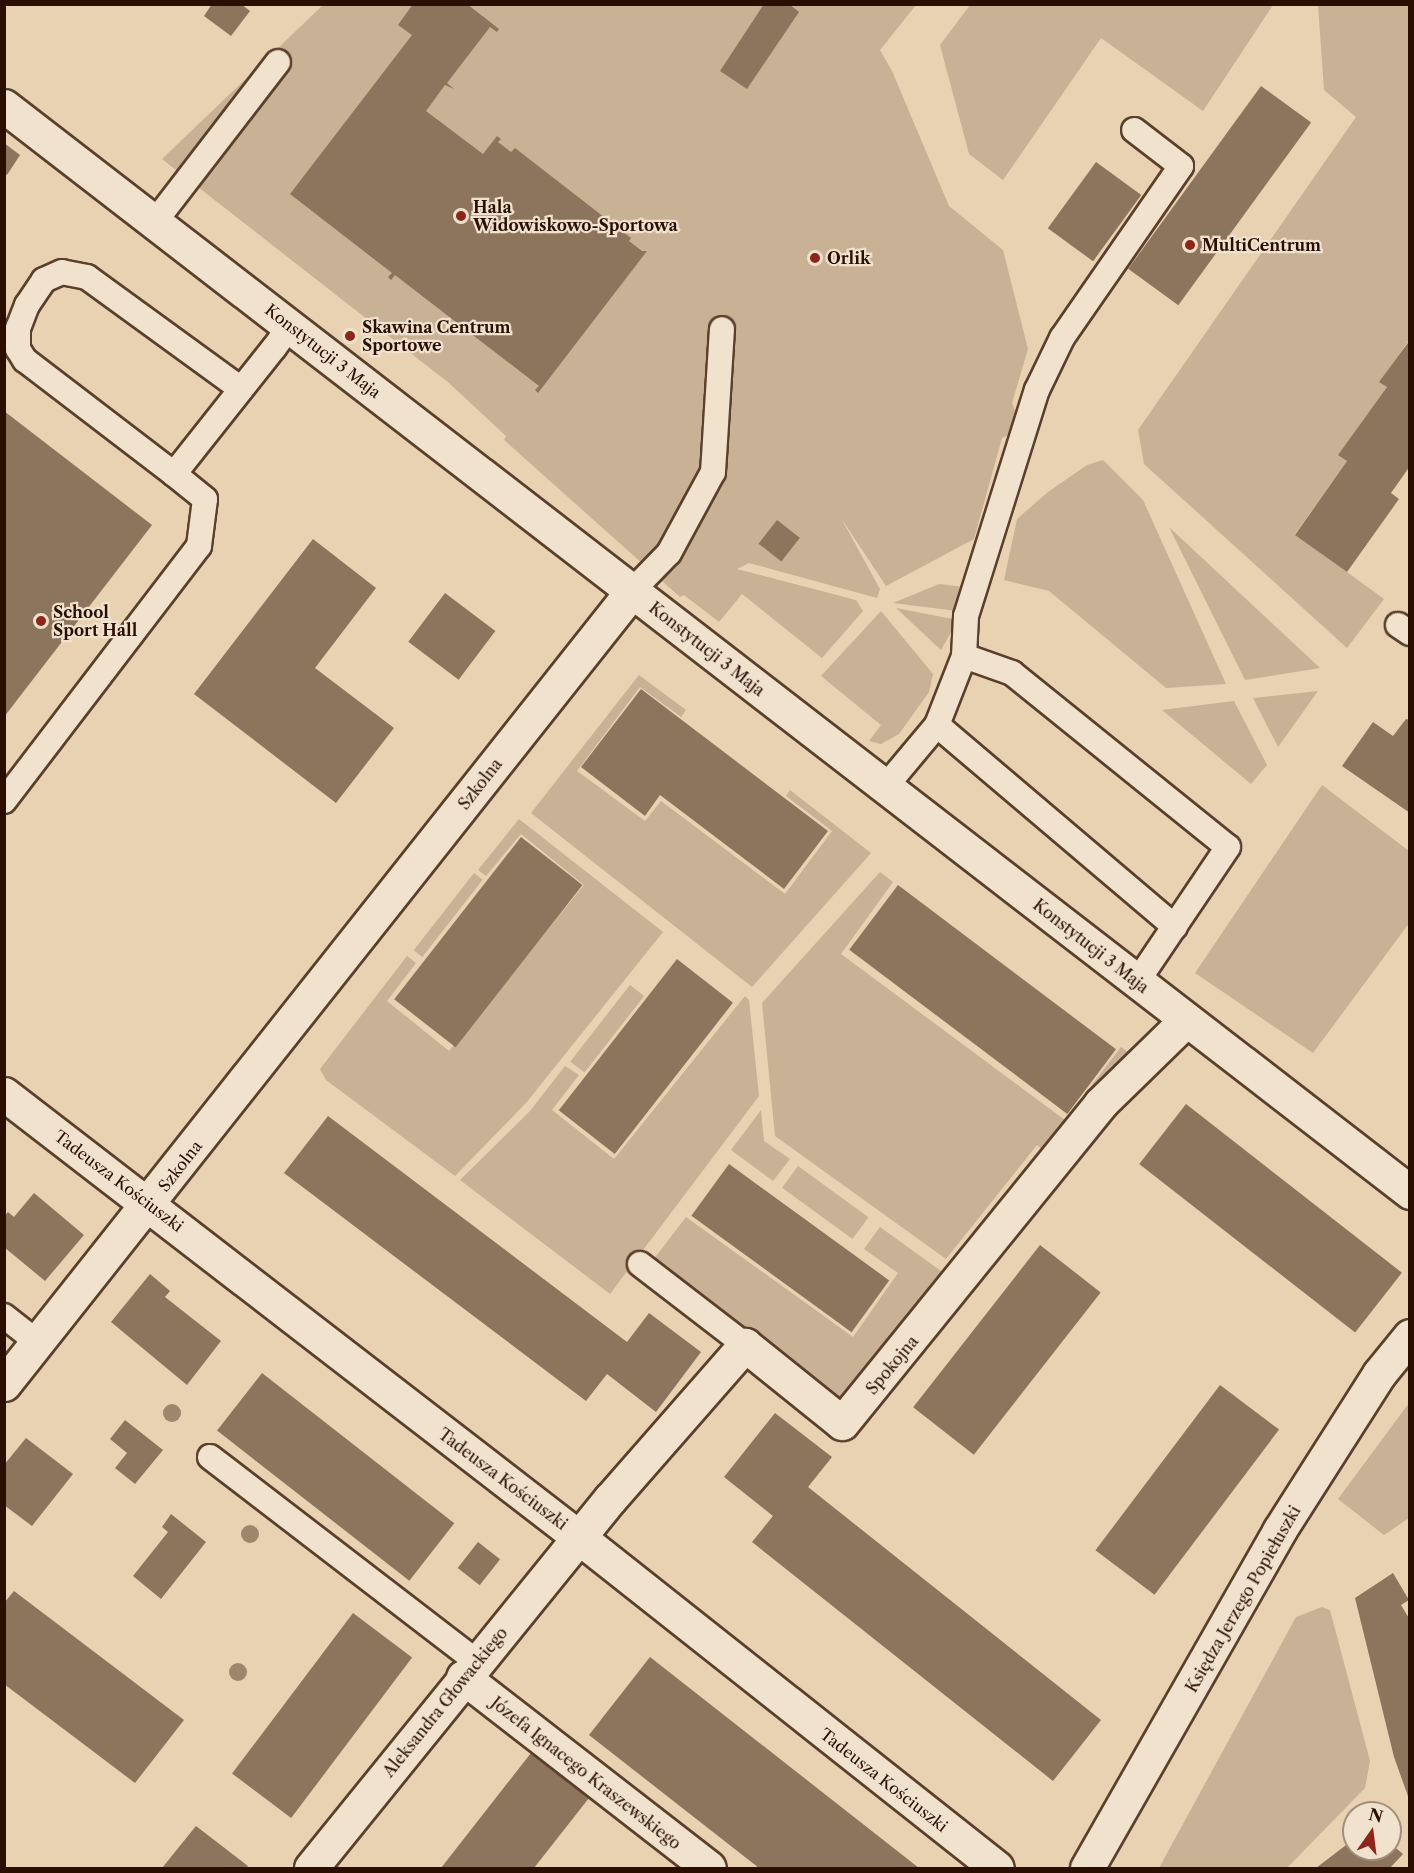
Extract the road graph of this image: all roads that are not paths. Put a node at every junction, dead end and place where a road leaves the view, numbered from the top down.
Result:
1 (278, 62) dead end
2 (4, 106) edge
3 (1134, 130) dead end
4 (154, 223) junction
5 (291, 325) junction
6 (722, 329) dead end
7 (241, 389) junction
8 (174, 474) junction
9 (632, 591) junction
10 (964, 656) junction
11 (937, 725) junction
12 (885, 786) junction
13 (4, 801) edge
14 (1175, 927) junction
15 (1137, 982) junction
16 (1186, 1020) junction
17 (4, 1094) edge
18 (1410, 1192) edge
19 (150, 1204) junction
20 (640, 1264) dead end
21 (4, 1316) edge
22 (1410, 1336) edge
23 (38, 1342) junction
24 (745, 1345) junction
25 (4, 1384) edge
26 (210, 1457) dead end
27 (581, 1539) junction
28 (470, 1669) junction
29 (310, 1869) edge
30 (709, 1869) edge
31 (997, 1869) edge
32 (1087, 1869) edge

1 - 4 lane
2 - 4 street, Konstytucji 3 Maja
3 - 10 lane
4 - 5 street, Konstytucji 3 Maja
5 - 7 lane
5 - 9 street, Konstytucji 3 Maja
6 - 9 lane, Szkolna
7 - 8 lane
7 - 8 lane
8 - 13 lane
9 - 12 street, Konstytucji 3 Maja
9 - 19 street, Szkolna
10 - 11 lane
10 - 14 lane
11 - 12 lane
11 - 14 lane
12 - 15 street, Konstytucji 3 Maja
14 - 15 lane
15 - 16 street, Konstytucji 3 Maja
16 - 18 street, Konstytucji 3 Maja
16 - 24 street, Spokojna
17 - 19 street, Tadeusza Kościuszki
19 - 23 street, Szkolna
19 - 27 street, Tadeusza Kościuszki
20 - 24 lane
21 - 23 lane
22 - 32 street, Księdza Jerzego Popiełuszki
23 - 25 street, Szkolna
24 - 27 street
26 - 28 lane
27 - 28 street, Aleksandra Głowackiego
27 - 31 street, Tadeusza Kościuszki
28 - 29 street, Aleksandra Głowackiego
28 - 30 street, Józefa Ignacego Kraszewskiego

